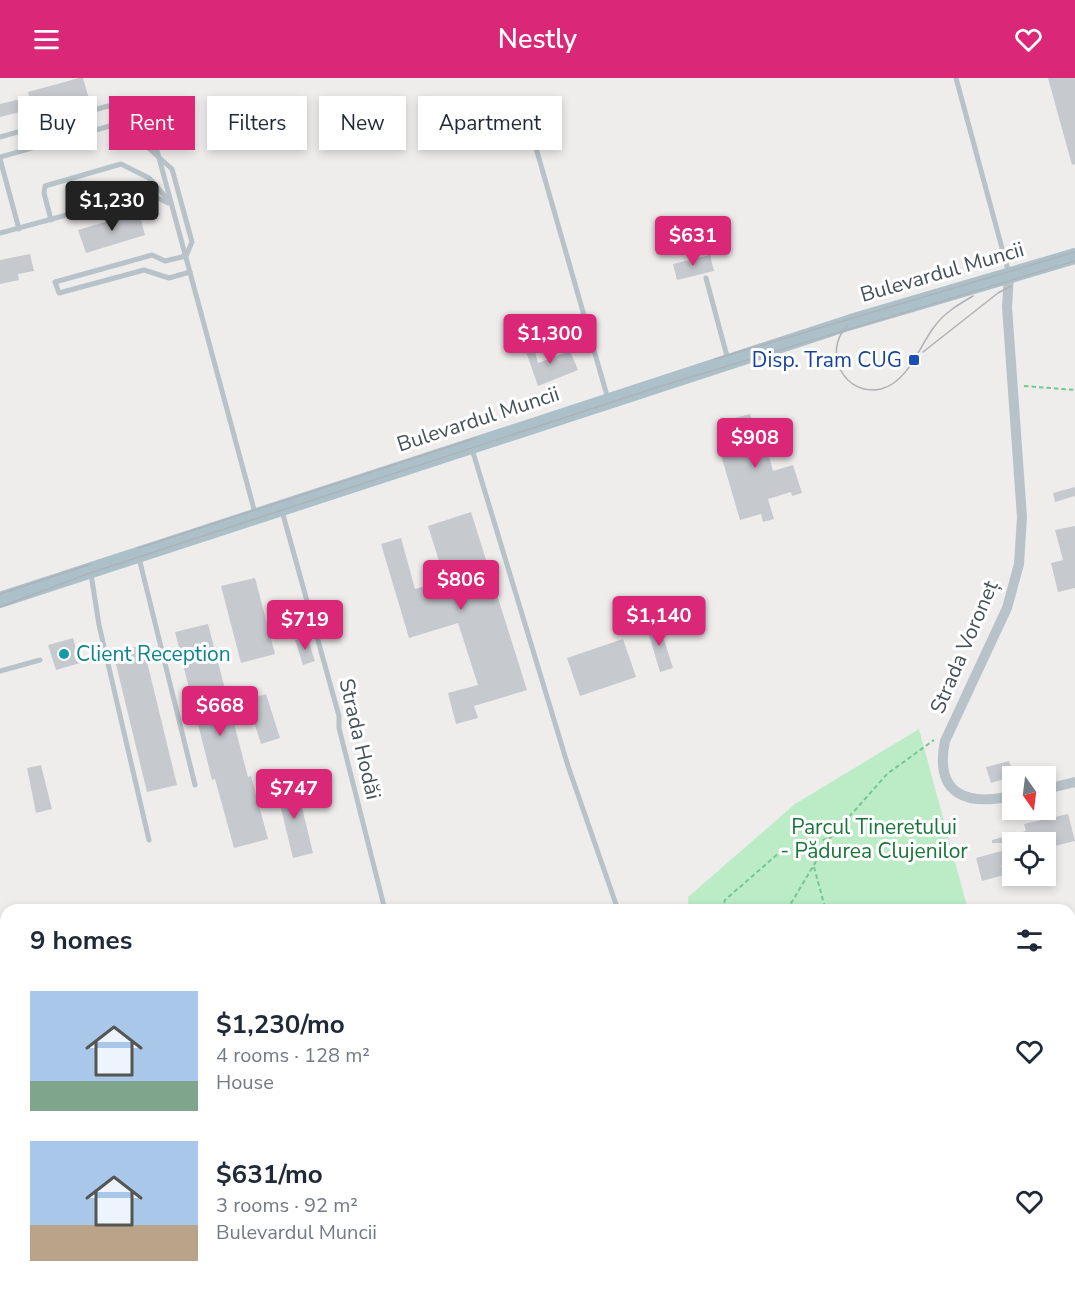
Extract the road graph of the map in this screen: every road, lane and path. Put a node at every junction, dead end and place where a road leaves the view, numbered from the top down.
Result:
1 (956, 78) edge
2 (109, 106) edge
3 (109, 126) edge
4 (0, 137) edge
5 (151, 150) edge
6 (156, 150) edge
7 (537, 150) edge
8 (158, 156) junction
9 (0, 158) edge
10 (172, 204) junction
11 (51, 220) junction
12 (19, 229) junction
13 (0, 233) edge
14 (186, 256) junction
15 (1075, 256) edge
16 (190, 272) junction
17 (1009, 275) junction
18 (706, 278) dead end
19 (728, 361) junction
20 (1014, 386) junction
21 (1075, 390) edge
22 (608, 400) junction
23 (471, 445) junction
24 (280, 506) junction
25 (255, 514) junction
26 (138, 554) junction
27 (90, 569) junction
28 (0, 600) edge
29 (40, 660) dead end
30 (0, 671) edge
31 (948, 734) junction
32 (1075, 782) edge
33 (195, 785) dead end
34 (1056, 787) edge
35 (1002, 797) edge
36 (831, 838) junction
37 (149, 840) dead end
38 (814, 867) junction
39 (383, 904) edge
40 (616, 904) edge
41 (724, 904) edge
42 (791, 904) edge
43 (824, 904) edge

1 - 17 lane
2 - 4 lane
3 - 9 lane
5 - 8 lane
6 - 8 lane
7 - 22 lane
8 - 10 lane
8 - 14 lane
9 - 12 lane
10 - 11 lane
10 - 11 lane
10 - 14 lane
11 - 12 lane
12 - 13 lane
14 - 16 lane
14 - 16 lane
15 - 17 main road, Bulevardul Muncii
16 - 25 lane
17 - 19 main road, Bulevardul Muncii
17 - 20 street, Strada Voroneț
18 - 19 lane
19 - 22 main road, Bulevardul Muncii
20 - 21 path
20 - 31 street, Strada Voroneț
22 - 23 main road, Bulevardul Muncii
23 - 24 main road, Bulevardul Muncii
23 - 40 lane
24 - 25 main road, Bulevardul Muncii
24 - 39 lane, Strada Hodăi
25 - 26 main road, Bulevardul Muncii
26 - 27 main road, Bulevardul Muncii
26 - 33 lane
27 - 28 main road, Bulevardul Muncii
27 - 37 lane
29 - 30 lane
31 - 35 street, Strada Voroneț
31 - 36 path
32 - 34 street
36 - 38 path
36 - 41 path
38 - 42 path
38 - 43 path

